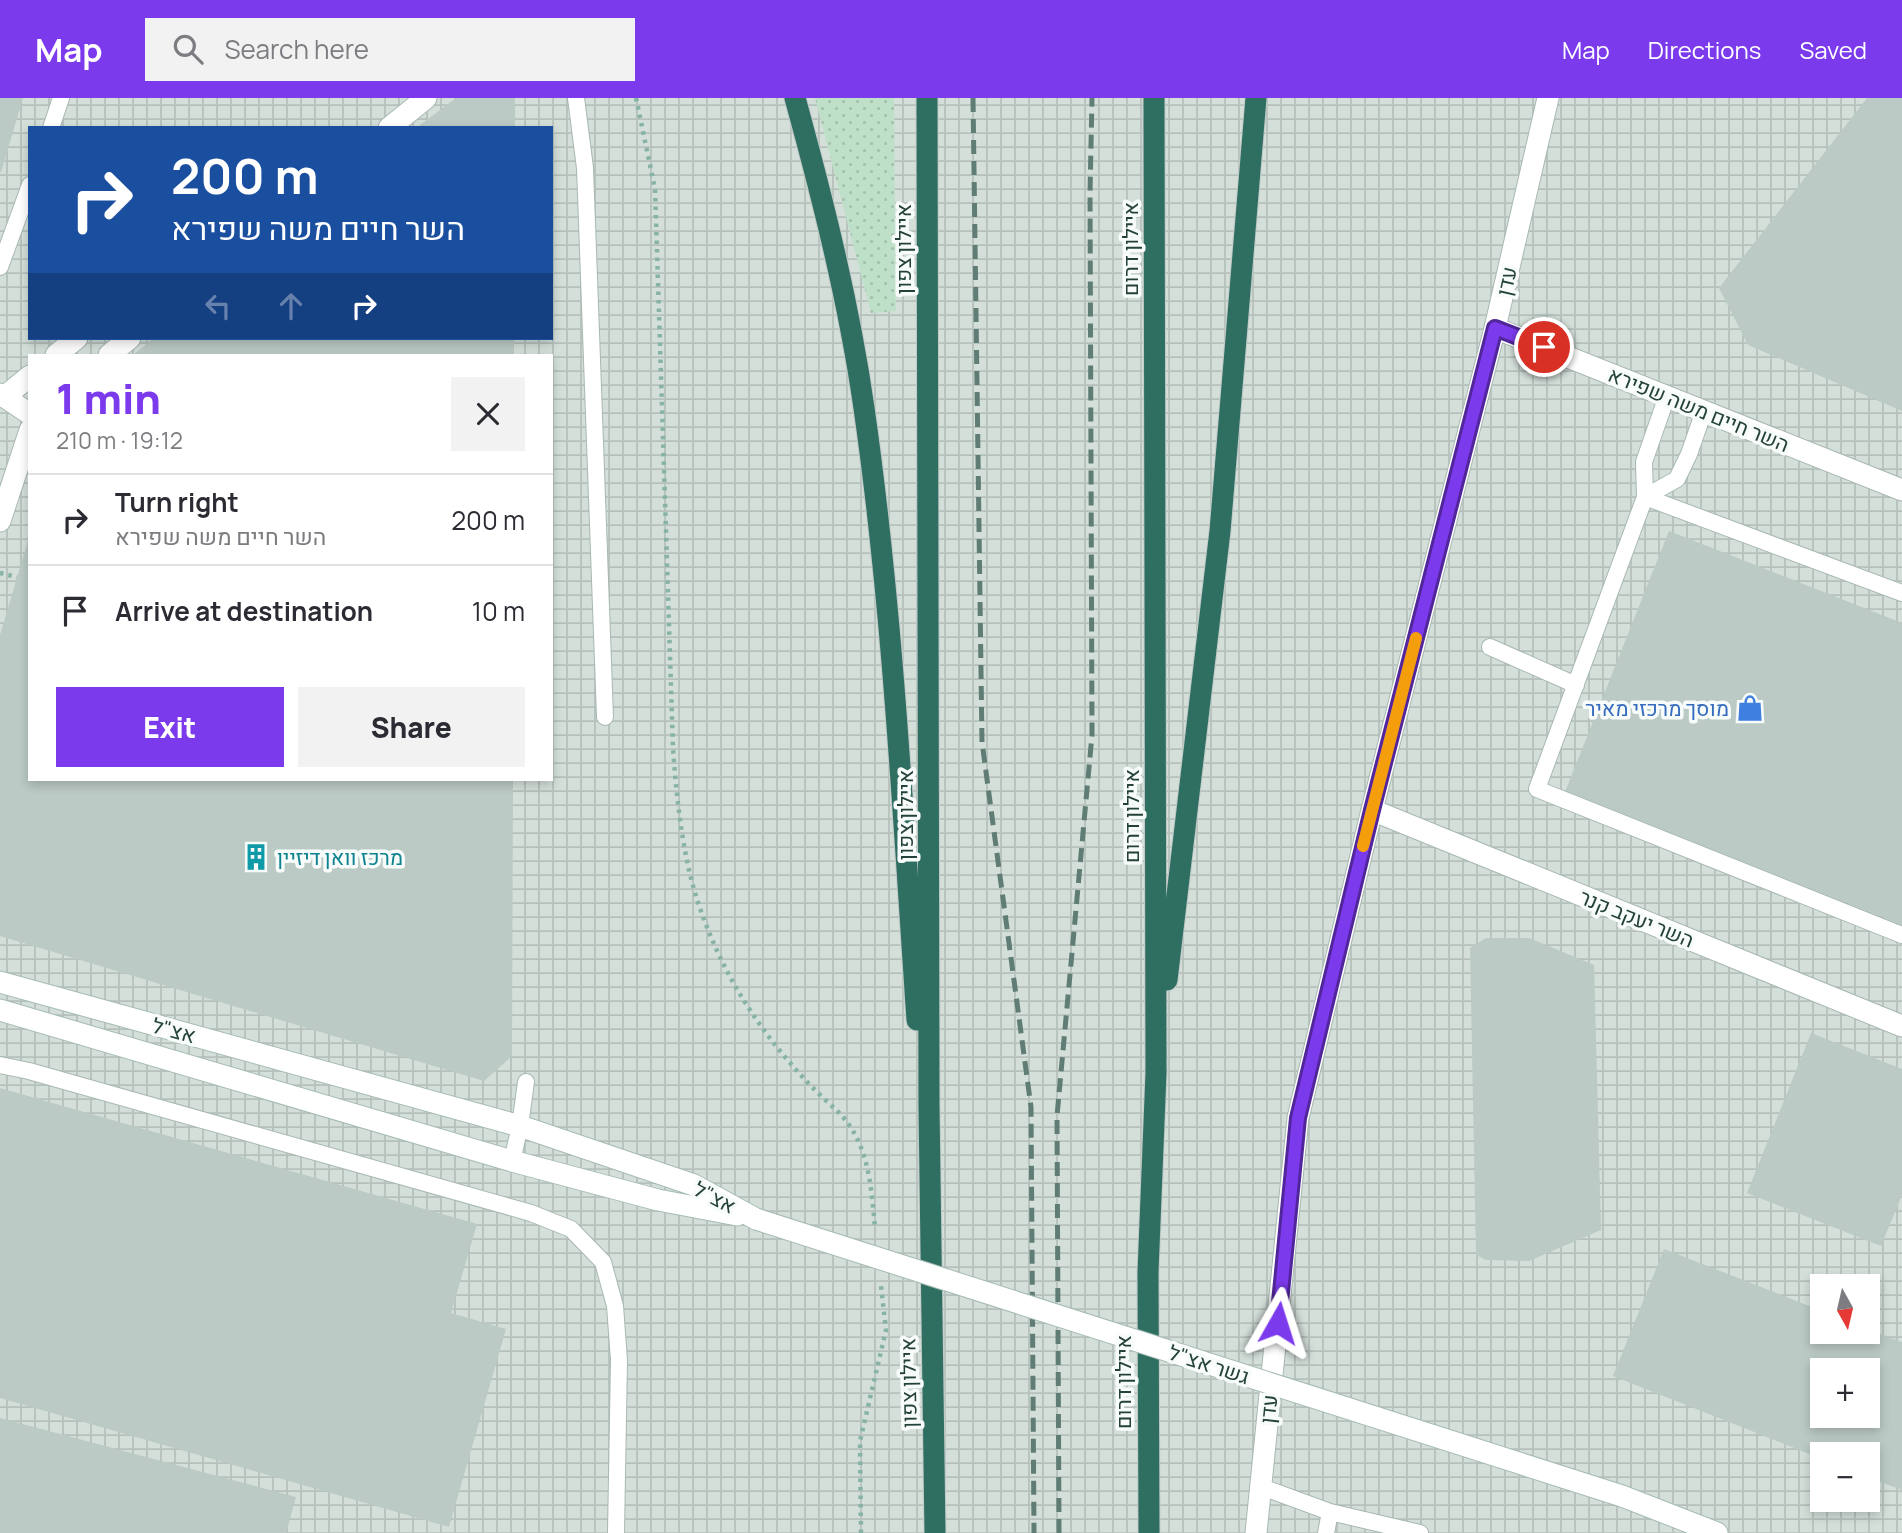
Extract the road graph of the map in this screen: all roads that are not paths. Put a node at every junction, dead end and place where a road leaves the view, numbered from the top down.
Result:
1 (61, 98) edge
2 (426, 98) edge
3 (576, 98) edge
4 (795, 98) edge
5 (927, 98) edge
6 (1154, 98) edge
7 (1241, 98) edge
8 (1256, 98) edge
9 (1549, 98) edge
10 (52, 126) edge
11 (391, 126) edge
12 (28, 190) edge
13 (0, 267) edge
14 (1240, 306) junction
15 (1495, 328) junction
16 (75, 340) edge
17 (128, 340) edge
18 (57, 354) edge
19 (110, 354) edge
20 (28, 378) edge
21 (1667, 396) junction
22 (1, 401) edge
23 (1704, 411) junction
24 (28, 413) edge
25 (28, 436) edge
26 (1902, 490) edge
27 (1645, 496) junction
28 (0, 521) edge
29 (1902, 593) edge
30 (1490, 647) dead end
31 (1576, 685) junction
32 (605, 717) dead end
33 (1372, 810) junction
34 (1902, 935) edge
35 (0, 982) edge
36 (0, 1010) edge
37 (1902, 1026) edge
38 (0, 1065) edge
39 (1156, 1073) junction
40 (526, 1082) dead end
41 (520, 1126) junction
42 (512, 1160) junction
43 (756, 1219) junction
44 (930, 1222) junction
45 (1259, 1486) junction
46 (1330, 1512) junction
47 (616, 1533) edge
48 (935, 1533) edge
49 (1149, 1533) edge
50 (1256, 1533) edge
51 (1326, 1533) edge
52 (1420, 1533) edge
53 (1717, 1533) edge

1 - 10 lane
2 - 11 street
3 - 32 lane
4 - 44 highway
5 - 44 highway, איילון צפון
6 - 39 highway, איילון דרום
7 - 14 highway
8 - 14 highway
9 - 15 street, עדן
12 - 13 lane
14 - 39 highway
15 - 21 street, השר חיים משה שפירא
15 - 33 street, עדן
16 - 18 street
17 - 19 street
20 - 22 street
21 - 23 street, השר חיים משה שפירא
21 - 27 lane
22 - 24 street
23 - 26 street, השר חיים משה שפירא
23 - 27 lane
25 - 28 street
27 - 29 lane
27 - 31 lane
30 - 31 lane
31 - 34 lane
33 - 37 street, השר יעקב קנר
33 - 45 street, עדן
35 - 41 street, אצ"ל
36 - 42 street, אצ"ל
38 - 47 lane
39 - 49 highway, איילון דרום
40 - 41 lane
41 - 42 lane
41 - 43 street, אצ"ל
42 - 43 street, אצ"ל
43 - 53 street, גשר אצ"ל, bridge
44 - 48 highway, איילון צפון
45 - 46 lane
45 - 50 street, עדן
46 - 51 lane
46 - 52 lane

